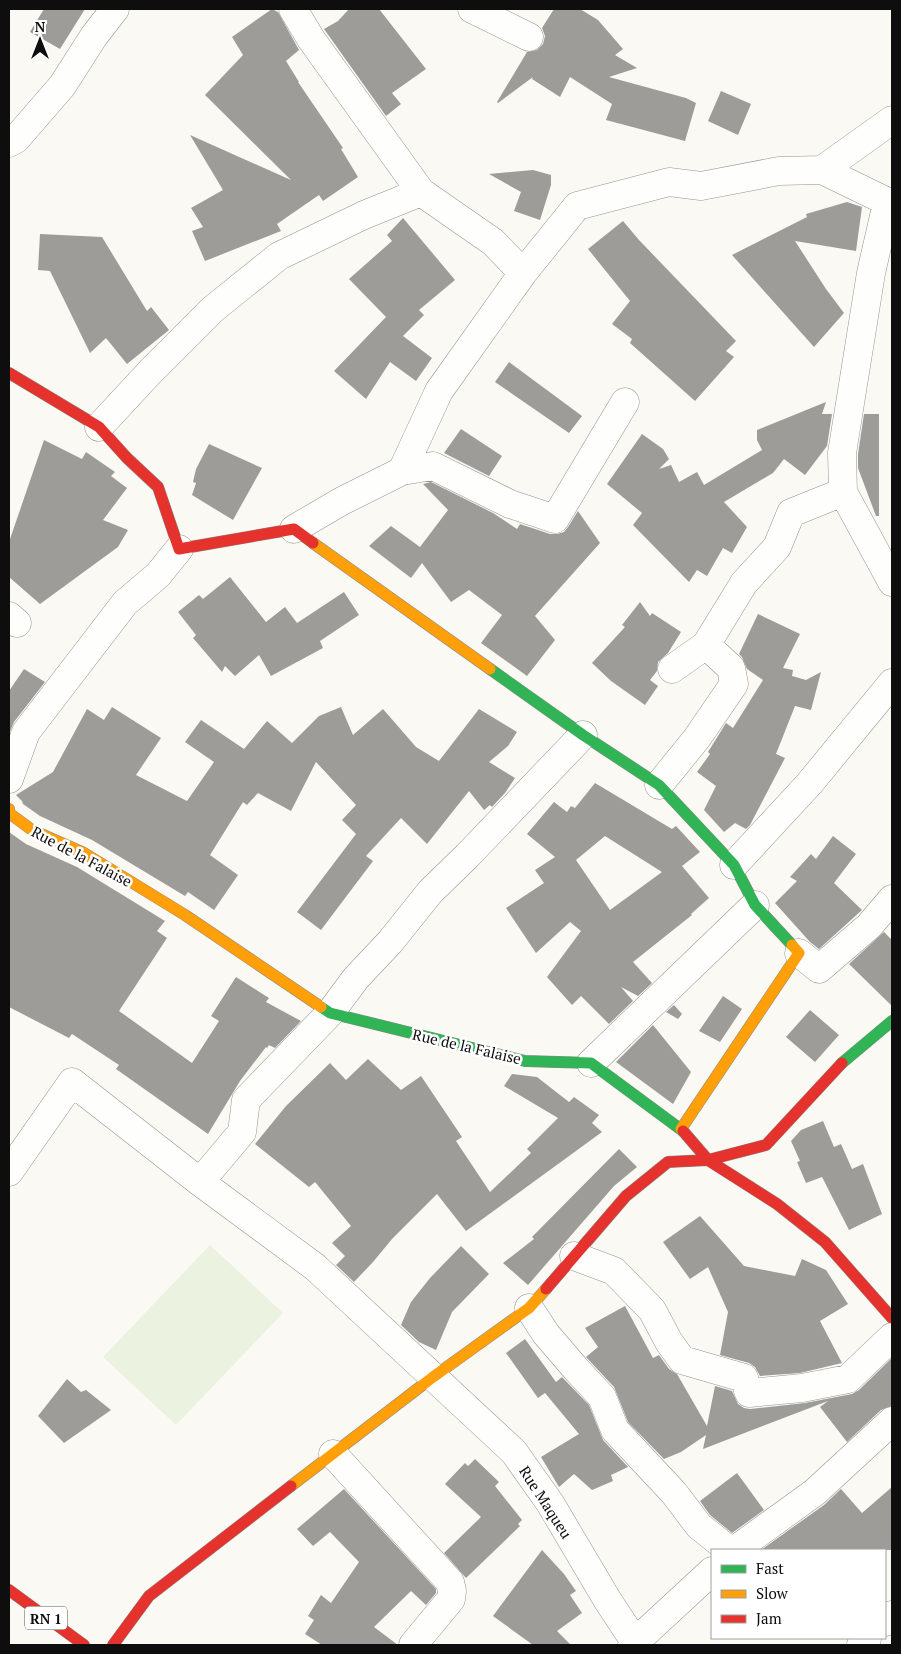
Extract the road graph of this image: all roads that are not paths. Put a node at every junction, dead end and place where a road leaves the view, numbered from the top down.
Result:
1 (115, 9) edge
2 (293, 9) edge
3 (472, 9) edge
4 (529, 37) dead end
5 (892, 120) edge
6 (9, 143) edge
7 (822, 170) junction
8 (421, 192) junction
9 (889, 203) edge
10 (523, 273) junction
11 (9, 373) edge
12 (625, 402) dead end
13 (99, 427) junction
14 (402, 471) junction
15 (844, 492) junction
16 (294, 529) junction
17 (180, 549) junction
18 (892, 582) edge
19 (706, 645) junction
20 (672, 669) dead end
21 (892, 683) edge
22 (583, 735) junction
23 (9, 779) edge
24 (659, 785) junction
25 (9, 813) edge
26 (734, 865) junction
27 (892, 899) edge
28 (755, 905) junction
29 (799, 953) junction
30 (330, 1013) junction
31 (892, 1021) edge
32 (591, 1063) junction
33 (681, 1129) junction
34 (708, 1160) junction
35 (9, 1172) edge
36 (200, 1182) junction
37 (574, 1256) junction
38 (529, 1308) junction
39 (892, 1318) edge
40 (892, 1338) edge
41 (433, 1377) junction
42 (892, 1421) edge
43 (333, 1454) junction
44 (728, 1549) edge
45 (737, 1549) edge
46 (711, 1572) edge
47 (9, 1590) edge
48 (635, 1644) edge
49 (84, 1645) edge
50 (113, 1645) edge
51 (413, 1645) edge

1 - 6 street
2 - 8 street
3 - 4 street
5 - 7 street
7 - 9 street
7 - 10 street
8 - 10 street
8 - 13 street
9 - 15 street
10 - 14 street
11 - 13 street
12 - 14 street
13 - 17 street
14 - 16 street
15 - 18 street
15 - 19 street
16 - 17 street
16 - 22 street
17 - 23 street
19 - 20 street
19 - 24 street
21 - 26 street
22 - 24 street
22 - 30 street
24 - 26 street
25 - 30 street, Rue de la Falaise
26 - 28 street
27 - 29 street
28 - 29 street
28 - 32 street
29 - 33 street
30 - 32 street, Rue de la Falaise
30 - 36 street
31 - 34 street
32 - 33 street
33 - 34 street
34 - 37 street
34 - 39 street
35 - 36 street, Rue Maqueu
36 - 41 street, Rue Maqueu
37 - 38 street
37 - 40 street
38 - 41 street
38 - 44 street
41 - 43 street
41 - 48 street, Rue Maqueu
42 - 45 street
43 - 50 street
43 - 51 street
46 - 48 street
47 - 49 street, RN 1

